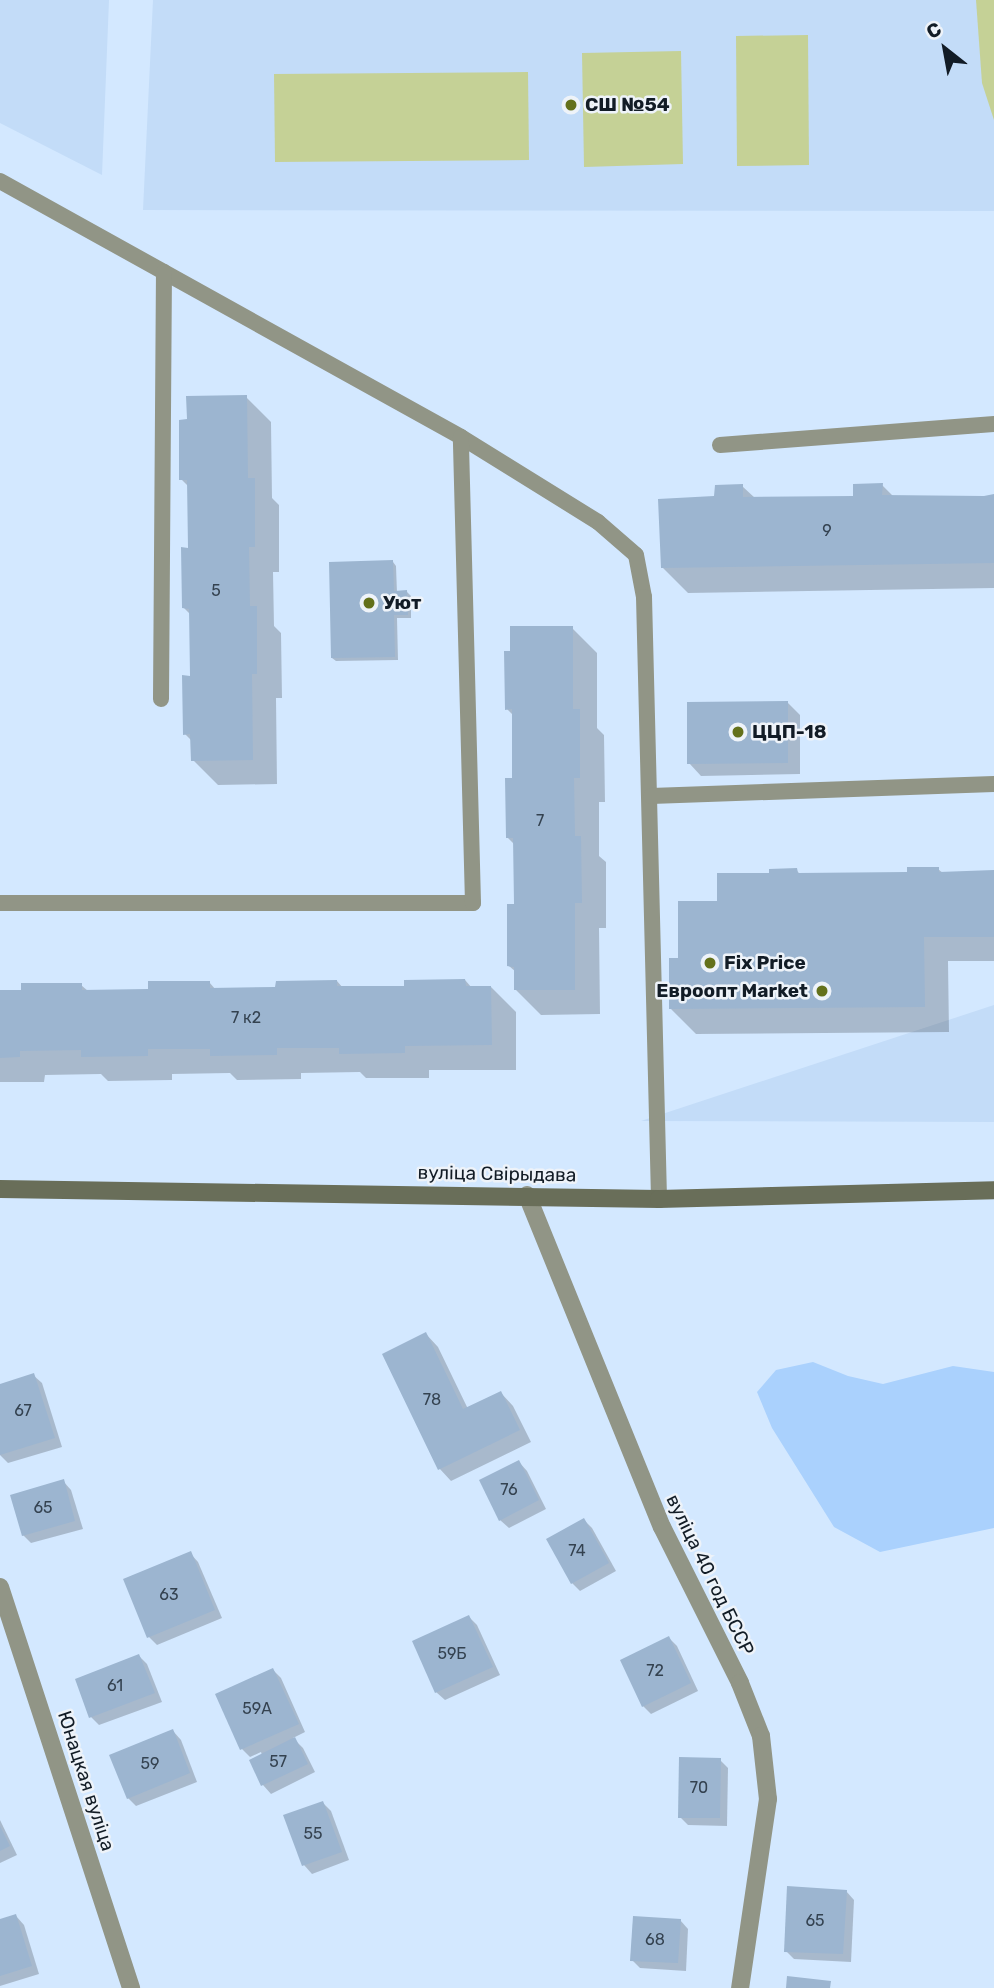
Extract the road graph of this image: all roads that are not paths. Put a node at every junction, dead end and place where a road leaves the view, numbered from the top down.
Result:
1 (0, 181) edge
2 (164, 272) junction
3 (994, 424) edge
4 (461, 437) junction
5 (720, 445) dead end
6 (160, 699) dead end
7 (994, 784) edge
8 (651, 796) junction
9 (0, 903) edge
10 (0, 1189) edge
11 (994, 1190) edge
12 (527, 1195) junction
13 (659, 1199) junction
14 (0, 1587) edge
15 (131, 1988) edge
16 (740, 1988) edge

1 - 2 lane
2 - 4 lane
2 - 6 lane
3 - 5 lane
4 - 8 lane
4 - 9 lane
7 - 8 lane
8 - 13 lane
10 - 12 main road, вуліца Свірыдава
11 - 13 main road, вуліца Свірыдава
12 - 13 main road, вуліца Свірыдава
12 - 16 street, вуліца 40 год БССР
14 - 15 street, Юнацкая вуліца

